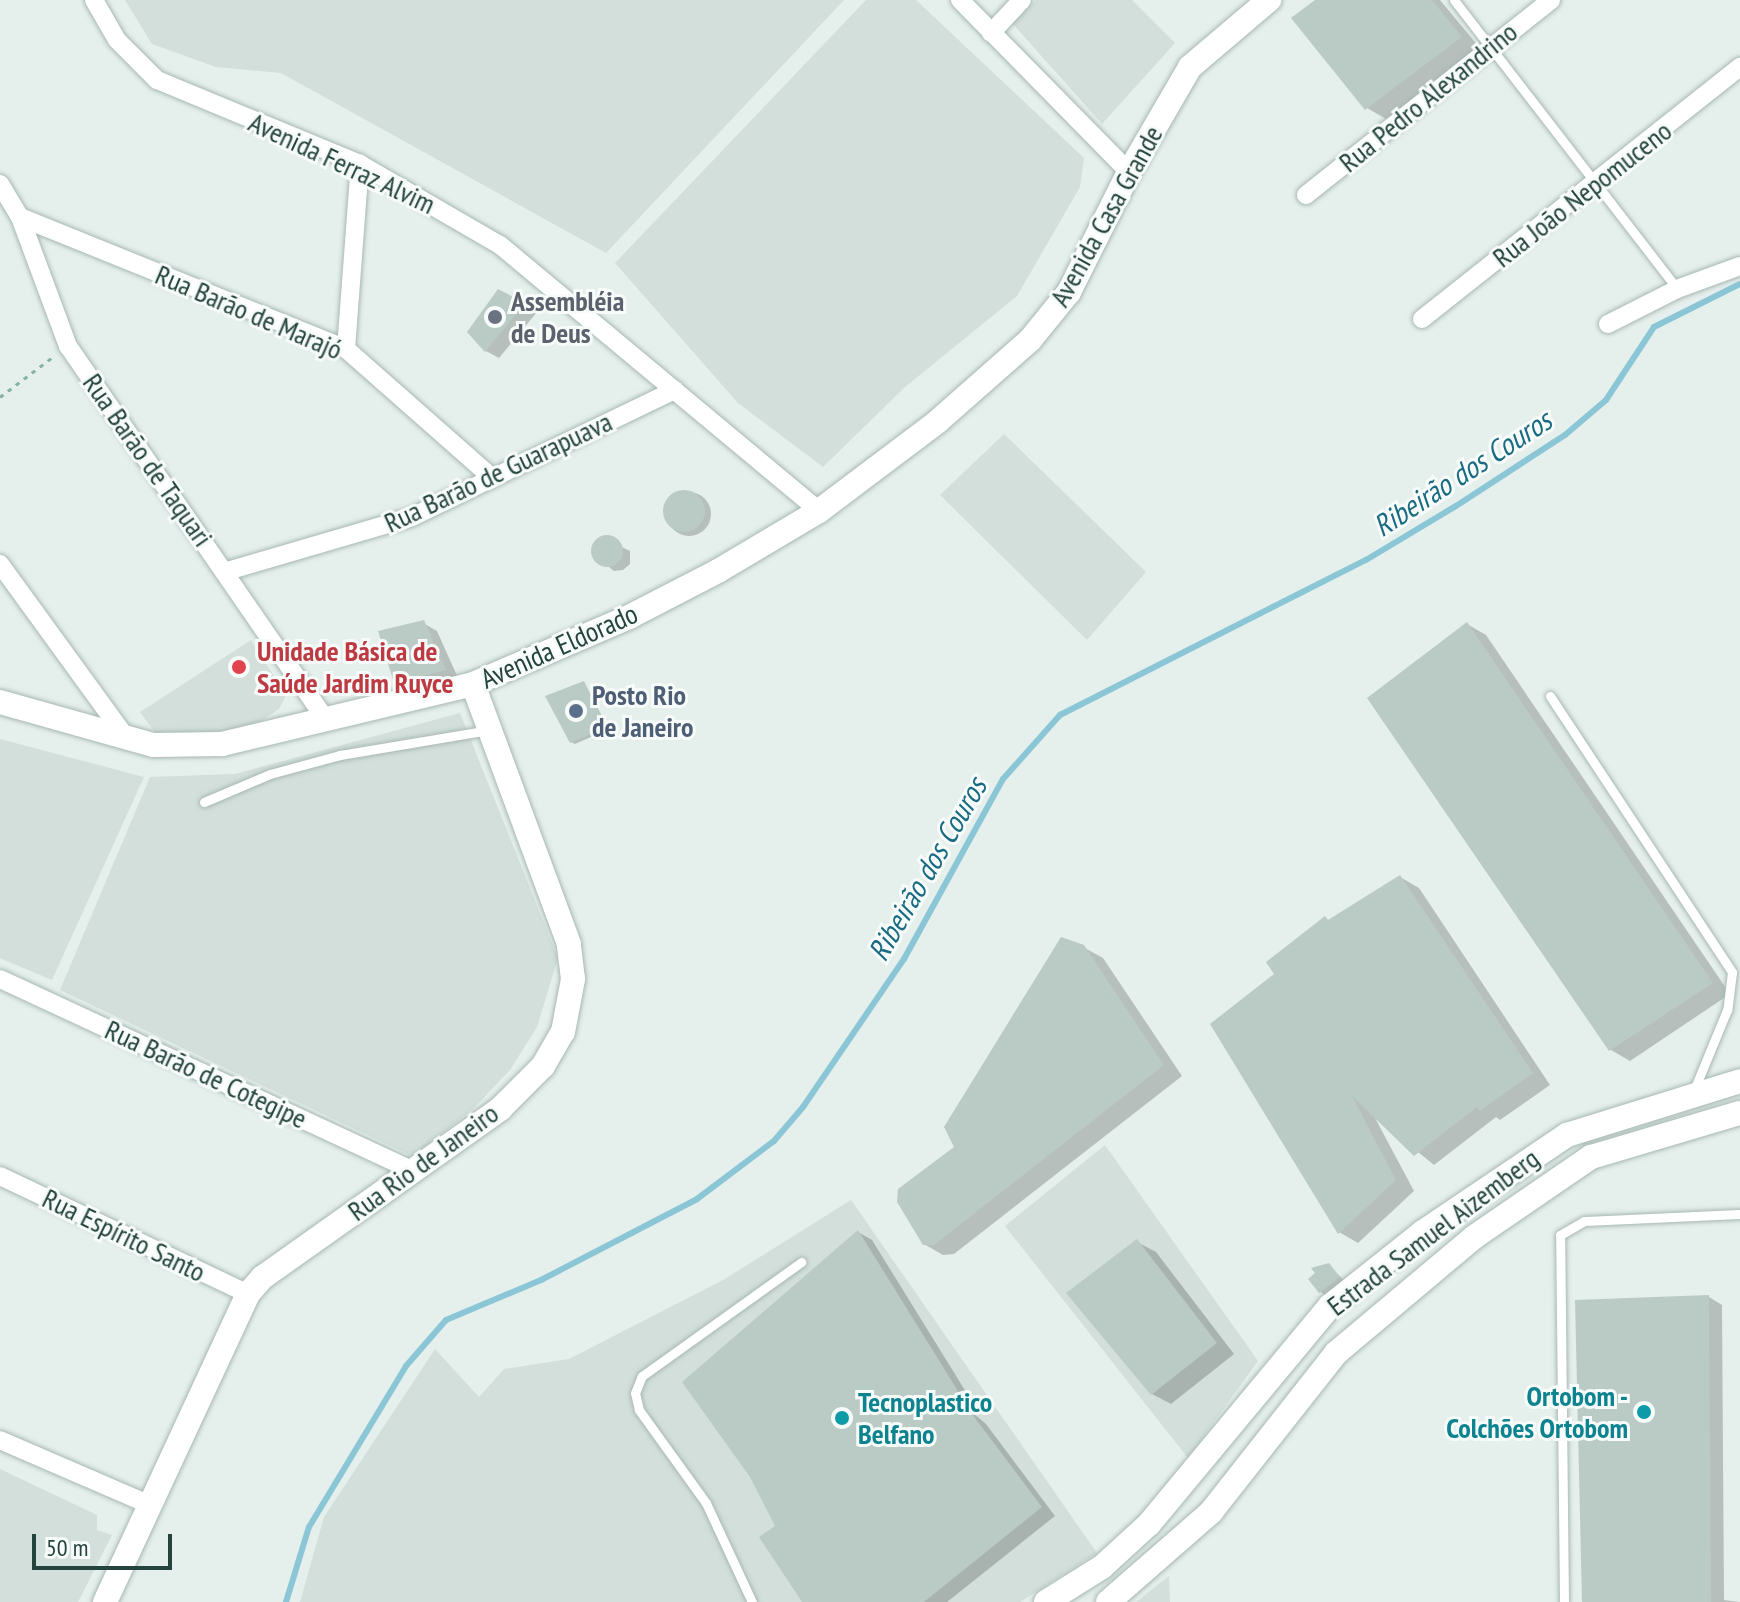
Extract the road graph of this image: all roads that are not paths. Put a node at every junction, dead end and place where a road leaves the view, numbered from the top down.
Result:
1 (94, 0) edge
2 (960, 0) edge
3 (1022, 0) edge
4 (1269, 0) edge
5 (1454, 0) edge
6 (1551, 0) edge
7 (991, 33) junction
8 (1489, 48) junction
9 (1740, 67) edge
10 (360, 164) junction
11 (1129, 172) junction
12 (0, 184) edge
13 (1595, 185) junction
14 (1306, 195) dead end
15 (20, 217) junction
16 (1740, 266) edge
17 (1677, 289) junction
18 (1422, 319) dead end
19 (1608, 324) dead end
20 (346, 349) junction
21 (675, 390) junction
22 (491, 477) junction
23 (819, 511) junction
24 (0, 564) edge
25 (227, 571) junction
26 (473, 684) junction
27 (1550, 696) dead end
28 (0, 702) edge
29 (326, 720) junction
30 (490, 730) junction
31 (127, 739) junction
32 (204, 802) dead end
33 (0, 979) edge
34 (1740, 1081) edge
35 (1693, 1093) junction
36 (1740, 1113) edge
37 (412, 1170) junction
38 (0, 1176) edge
39 (1740, 1214) edge
40 (801, 1262) dead end
41 (248, 1294) junction
42 (0, 1440) edge
43 (150, 1505) junction
44 (105, 1602) edge
45 (752, 1602) edge
46 (1046, 1602) edge
47 (1108, 1602) edge
48 (1564, 1602) edge

1 - 10 street, Avenida Ferraz Alvim
2 - 7 street
3 - 7 street
4 - 11 main road, Avenida Casa Grande
5 - 8 lane
6 - 8 street, Rua Pedro Alexandrino
7 - 11 street
8 - 13 lane
8 - 14 street, Rua Pedro Alexandrino
9 - 13 street, Rua João Nepomuceno
10 - 20 street
10 - 21 street, Avenida Ferraz Alvim
11 - 23 main road, Avenida Casa Grande
12 - 15 street, Rua Barão de Taquari
13 - 17 lane
13 - 18 street, Rua João Nepomuceno
15 - 20 street, Rua Barão de Marajó
15 - 25 street, Rua Barão de Taquari
16 - 17 street
17 - 19 street
20 - 22 street, Rua Barão de Marajó
21 - 22 street, Rua Barão de Guarapuava
21 - 23 street, Avenida Ferraz Alvim
22 - 25 street, Rua Barão de Guarapuava
23 - 26 main road, Avenida Eldorado
24 - 31 street
25 - 29 street, Rua Barão de Taquari
26 - 29 main road, Avenida Eldorado
26 - 30 main road, Rua Rio de Janeiro
27 - 35 lane
28 - 31 main road, Avenida Eldorado
29 - 31 main road, Avenida Eldorado
30 - 32 lane
30 - 37 main road, Rua Rio de Janeiro
33 - 37 street, Rua Barão de Cotegipe
34 - 35 main road, Estrada Samuel Aizemberg
35 - 46 main road, Estrada Samuel Aizemberg
36 - 47 main road, Estrada Samuel Aizemberg
37 - 41 main road, Rua Rio de Janeiro
38 - 41 street, Rua Espírito Santo
39 - 48 lane
40 - 45 lane
41 - 43 main road, Rua Rio de Janeiro
42 - 43 street
43 - 44 main road, Rua Rio de Janeiro

